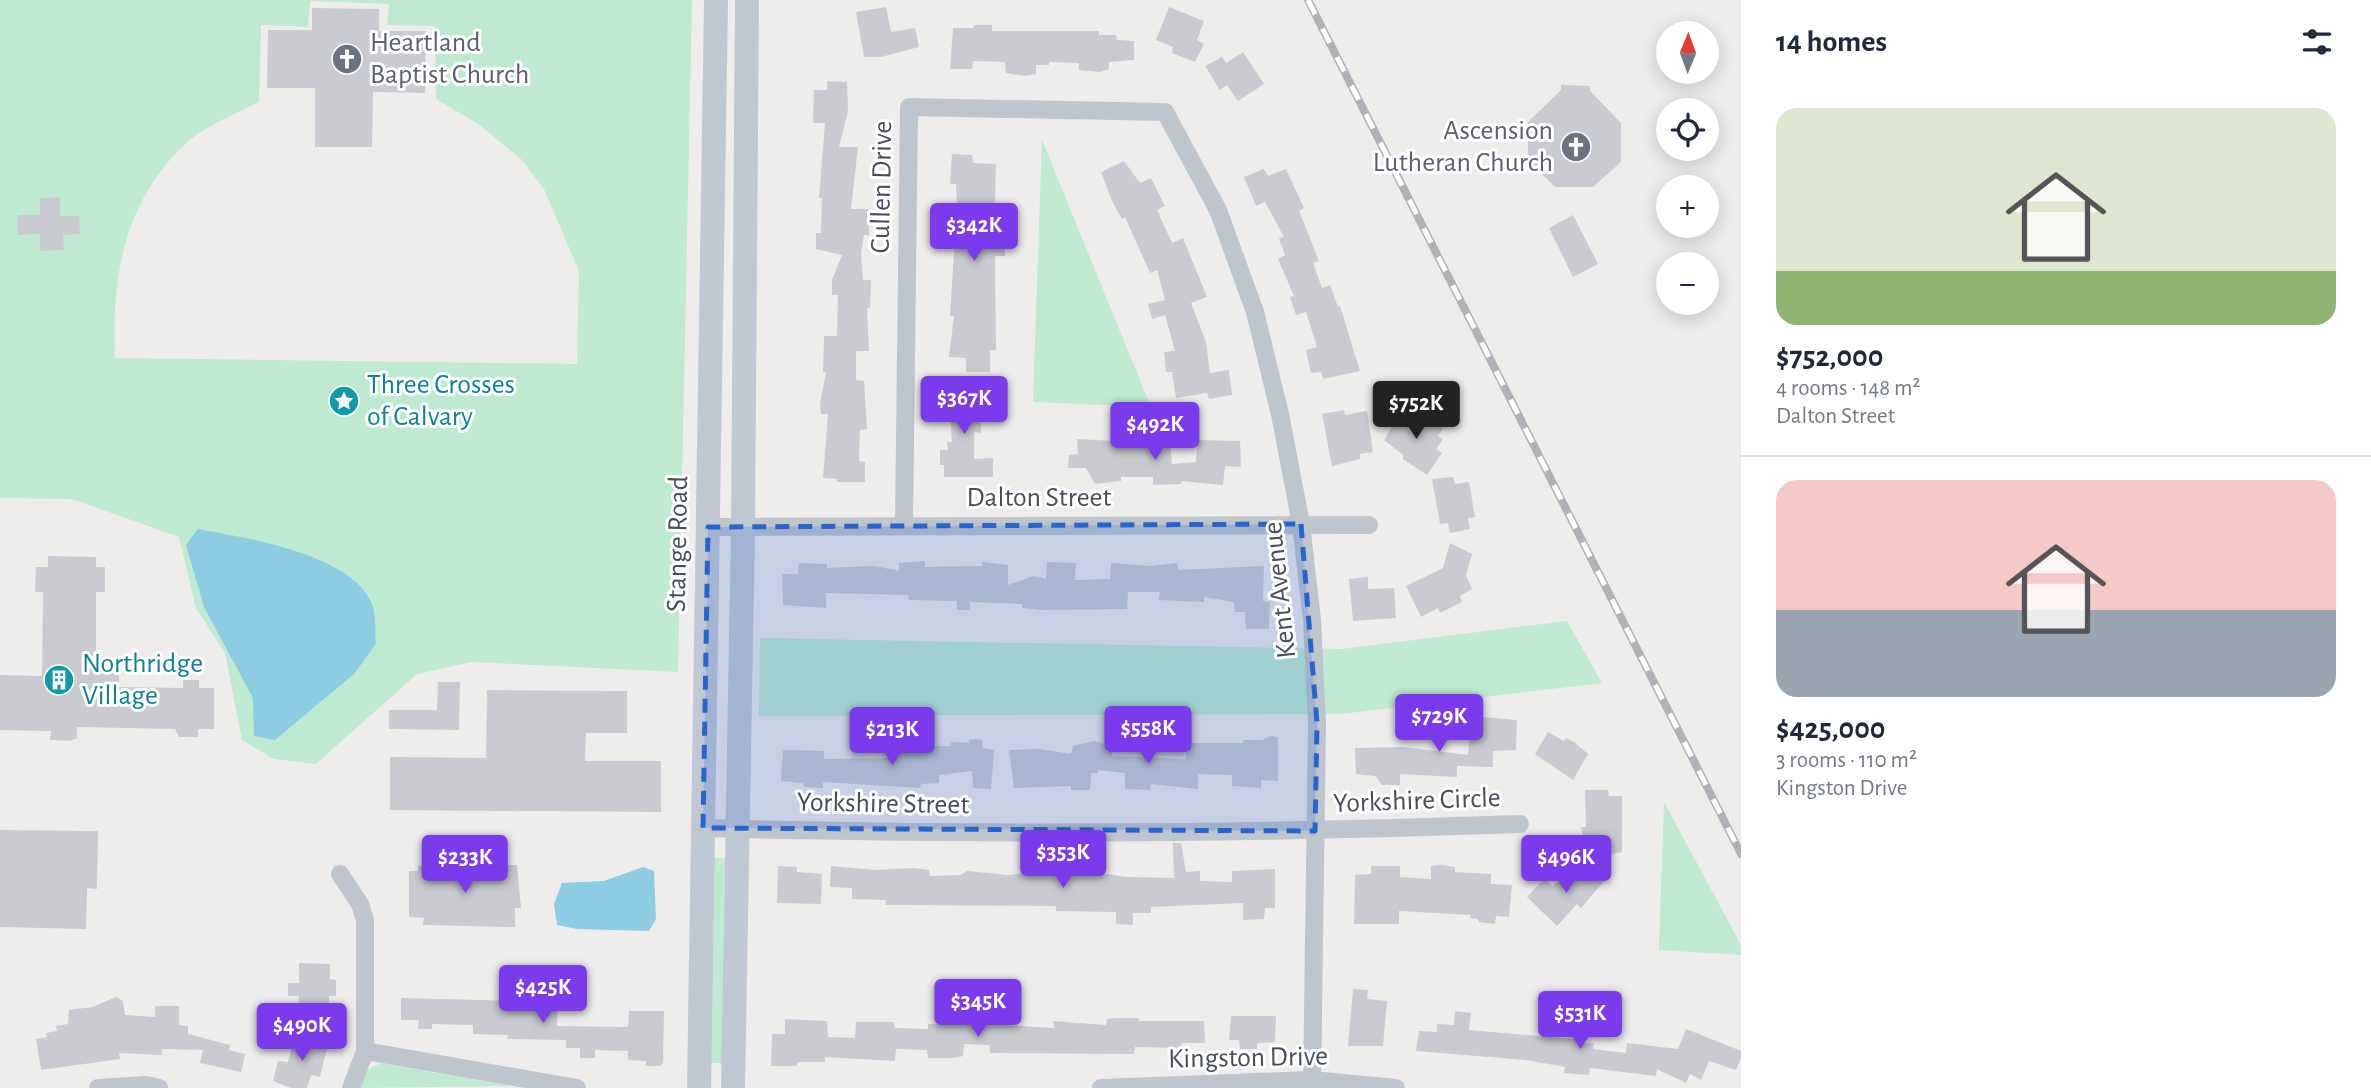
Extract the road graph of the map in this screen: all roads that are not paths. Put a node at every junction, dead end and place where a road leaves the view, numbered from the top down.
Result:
1 (716, 0) edge
2 (747, 0) edge
3 (1166, 112) joint
4 (904, 524) junction
5 (1301, 524) junction
6 (1369, 525) dead end
7 (708, 527) junction
8 (743, 527) junction
9 (1520, 824) dead end
10 (703, 828) junction
11 (737, 828) junction
12 (1315, 831) junction
13 (341, 874) dead end
14 (365, 1051) junction
15 (1312, 1084) edge
16 (97, 1088) edge
17 (159, 1088) edge
18 (351, 1088) edge
19 (576, 1088) edge
20 (699, 1088) edge
21 (733, 1088) edge
22 (1101, 1088) edge
23 (1396, 1088) edge

1 - 7 main road, Stange Road
2 - 8 main road
3 - 4 street, Cullen Drive
3 - 5 street, Kent Avenue
4 - 5 street, Dalton Street
4 - 8 street, Dalton Street
5 - 6 street, Dalton Street
5 - 12 street, Kent Avenue
7 - 8 street, Dalton Street
7 - 10 main road, Stange Road
8 - 11 main road
9 - 12 street, Yorkshire Circle
10 - 11 street, Yorkshire Street
10 - 20 main road, Stange Road
11 - 12 street, Yorkshire Street
11 - 21 main road
12 - 15 street, Kent Avenue
13 - 14 street
14 - 18 street
14 - 19 street
15 - 22 street, Kingston Drive
15 - 23 street, Kingston Drive
16 - 17 street

